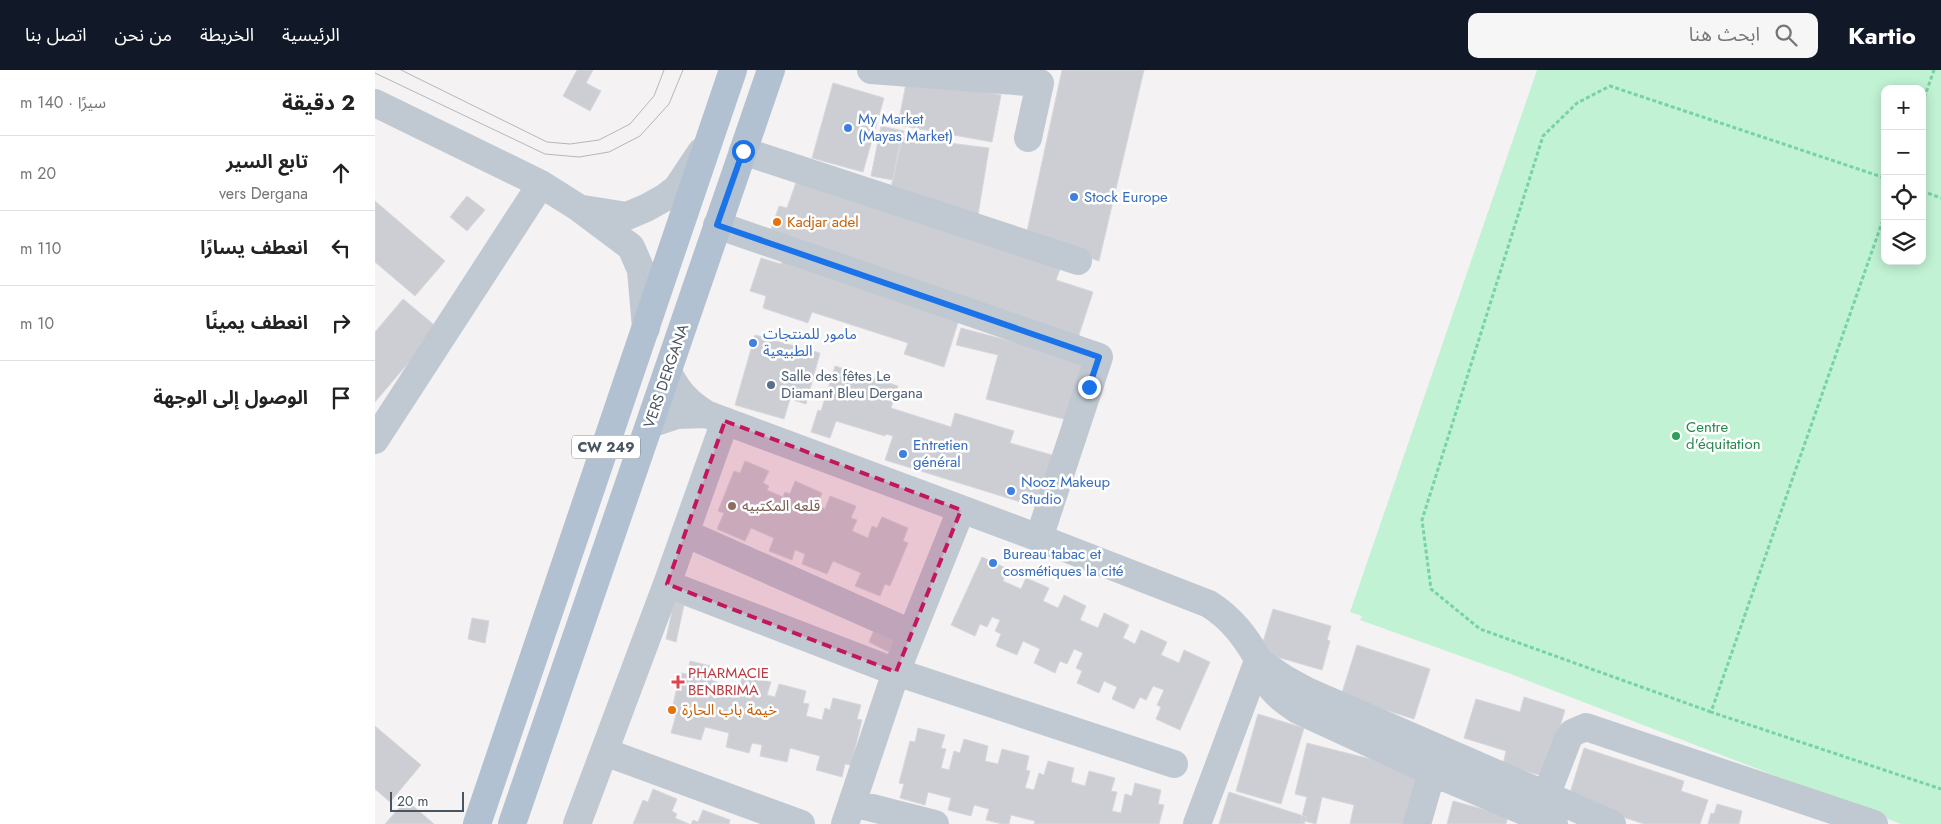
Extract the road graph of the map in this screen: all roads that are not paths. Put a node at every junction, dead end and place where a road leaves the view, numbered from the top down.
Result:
1 (733, 70) edge
2 (771, 70) edge
3 (871, 70) edge
4 (375, 103) edge
5 (1028, 138) dead end
6 (708, 142) junction
7 (743, 151) junction
8 (541, 184) junction
9 (579, 208) junction
10 (717, 225) junction
11 (1078, 261) dead end
12 (646, 329) junction
13 (668, 372) junction
14 (715, 417) junction
15 (650, 424) junction
16 (375, 440) edge
17 (961, 510) junction
18 (685, 533) junction
19 (1039, 538) junction
20 (667, 584) junction
21 (911, 633) junction
22 (1259, 661) junction
23 (896, 672) junction
24 (605, 752) junction
25 (1174, 764) dead end
26 (1432, 772) junction
27 (1546, 812) edge
28 (849, 814) edge
29 (477, 824) edge
30 (511, 824) edge
31 (577, 824) edge
32 (801, 824) edge
33 (935, 824) edge
34 (1197, 824) edge
35 (1417, 824) edge
36 (1612, 824) edge
37 (1874, 824) edge

1 - 6 main road, CW 249
2 - 7 main road, VERS DERGANA
3 - 5 street
4 - 8 street
6 - 9 street
6 - 12 main road, CW 249
7 - 10 main road, VERS DERGANA
7 - 11 street
8 - 9 street
8 - 16 street
9 - 12 street
10 - 13 main road, VERS DERGANA
10 - 19 street
12 - 29 main road, CW 249
13 - 14 street
13 - 15 main road, VERS DERGANA
14 - 15 street
14 - 17 street
14 - 18 street
15 - 30 main road, VERS DERGANA
17 - 19 street
17 - 21 street
18 - 20 street
18 - 21 street
19 - 22 street
20 - 23 street
20 - 24 street
21 - 23 street
22 - 26 street
22 - 27 street
22 - 34 street
23 - 25 street
23 - 28 street
24 - 31 street
24 - 32 street
26 - 27 street
26 - 35 street
27 - 36 street
27 - 37 street
28 - 33 street

